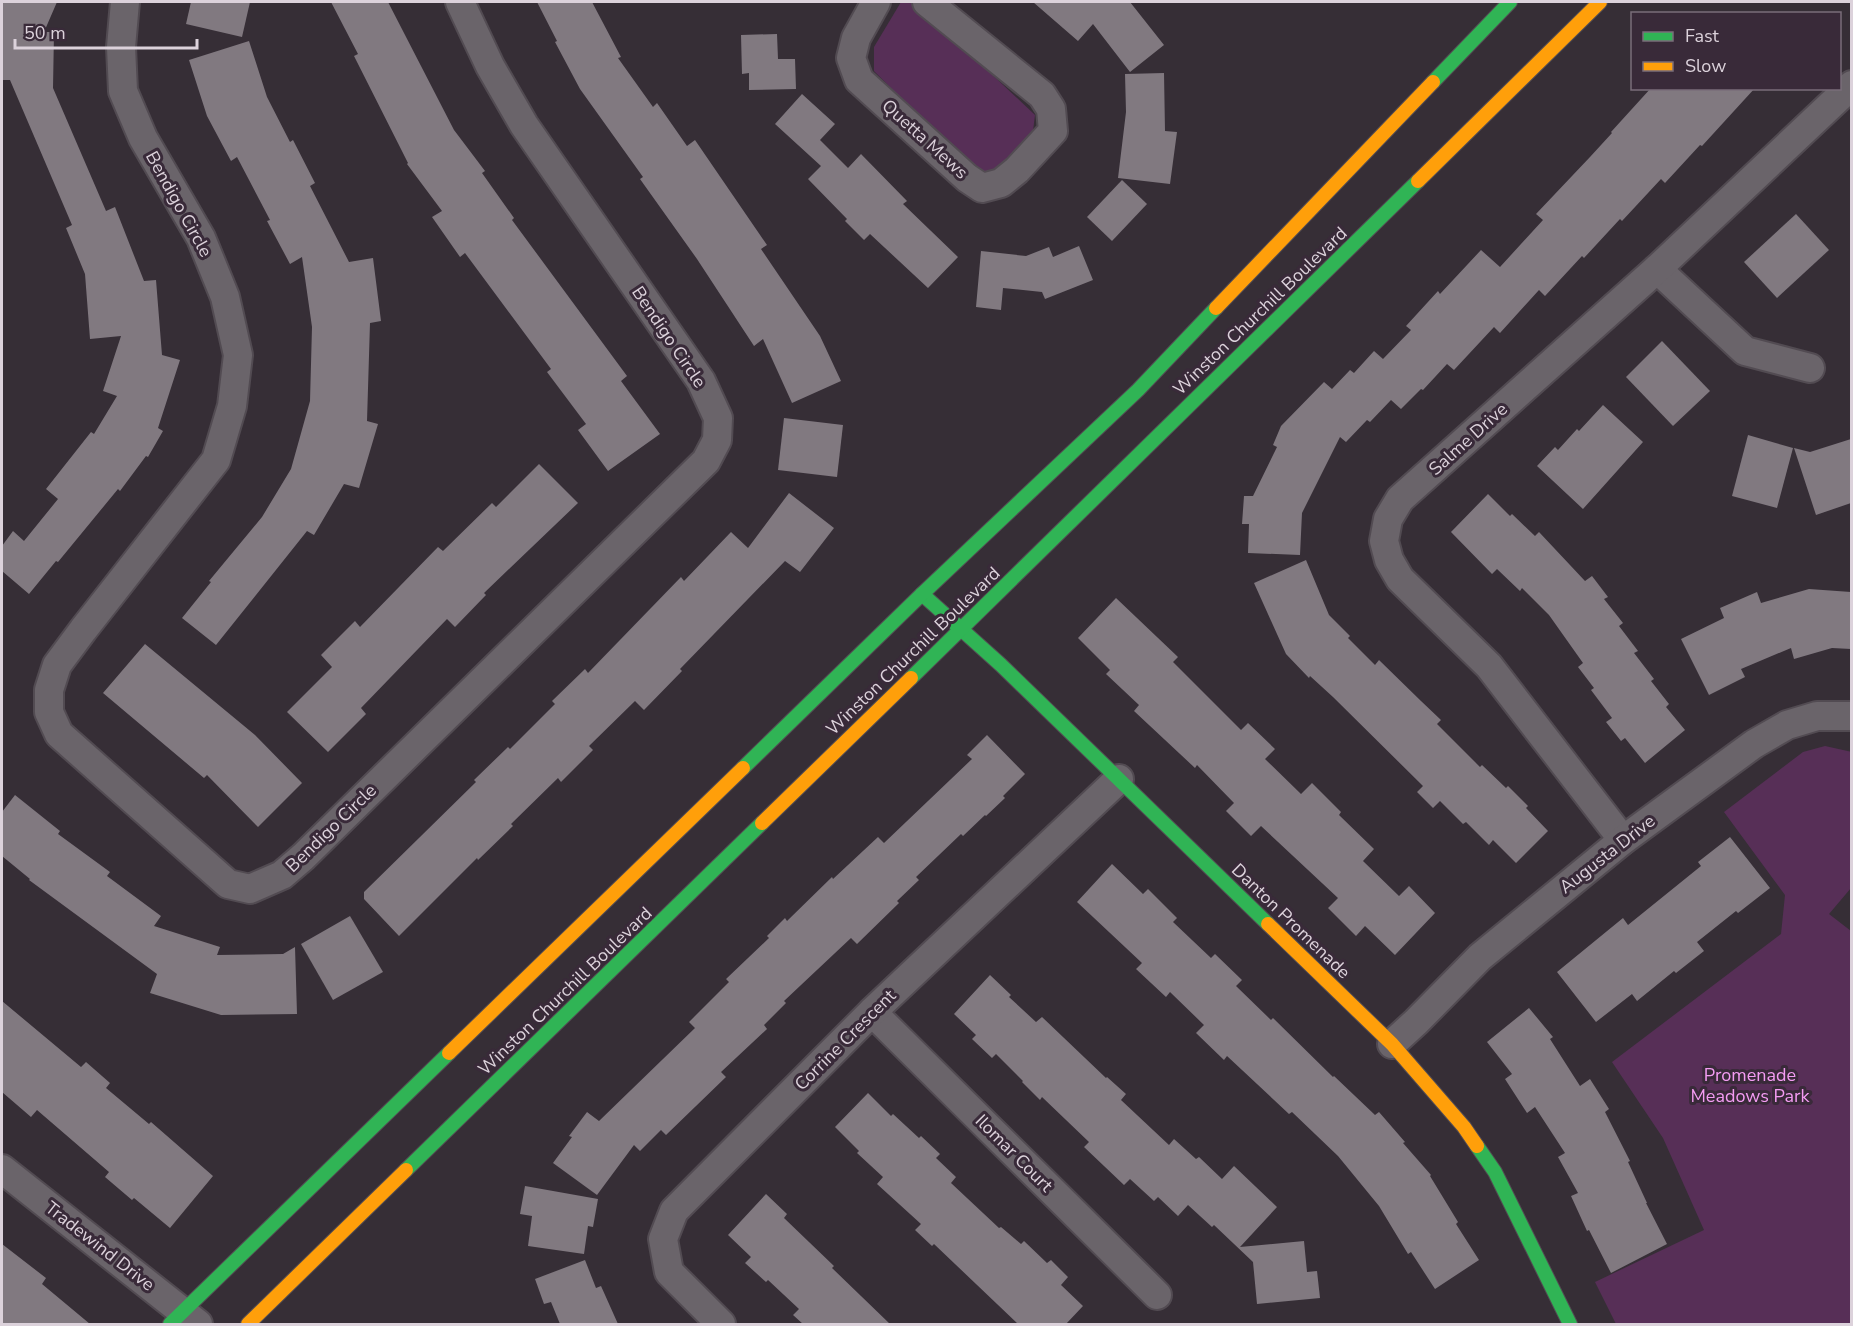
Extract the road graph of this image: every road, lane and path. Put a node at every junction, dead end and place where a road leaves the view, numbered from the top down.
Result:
1 (125, 2) edge
2 (460, 2) edge
3 (876, 2) edge
4 (927, 2) edge
5 (1510, 2) edge
6 (1600, 2) edge
7 (1851, 85) edge
8 (1656, 269) junction
9 (1810, 368) dead end
10 (922, 594) junction
11 (962, 629) junction
12 (1851, 716) edge
13 (1119, 779) junction
14 (1623, 840) junction
15 (872, 1012) junction
16 (1392, 1044) junction
17 (2, 1169) edge
18 (1157, 1295) dead end
19 (184, 1321) edge
20 (248, 1324) edge
21 (721, 1324) edge
22 (1570, 1324) edge

1 - 2 street, Bendigo Circle
3 - 4 street, Quetta Mews
5 - 10 main road, Winston Churchill Boulevard
6 - 11 main road, Winston Churchill Boulevard
7 - 8 street, Salme Drive
8 - 9 street
8 - 14 street, Salme Drive
10 - 11 main road, Danton Promenade
10 - 19 main road, Winston Churchill Boulevard
11 - 13 main road, Danton Promenade
11 - 20 main road, Winston Churchill Boulevard
12 - 14 street, Augusta Drive
13 - 15 street, Corrine Crescent
13 - 16 main road, Danton Promenade
14 - 16 street, Augusta Drive
15 - 18 street, Ilomar Court
15 - 21 street, Corrine Crescent
16 - 22 main road, Danton Promenade
17 - 19 street, Tradewind Drive

